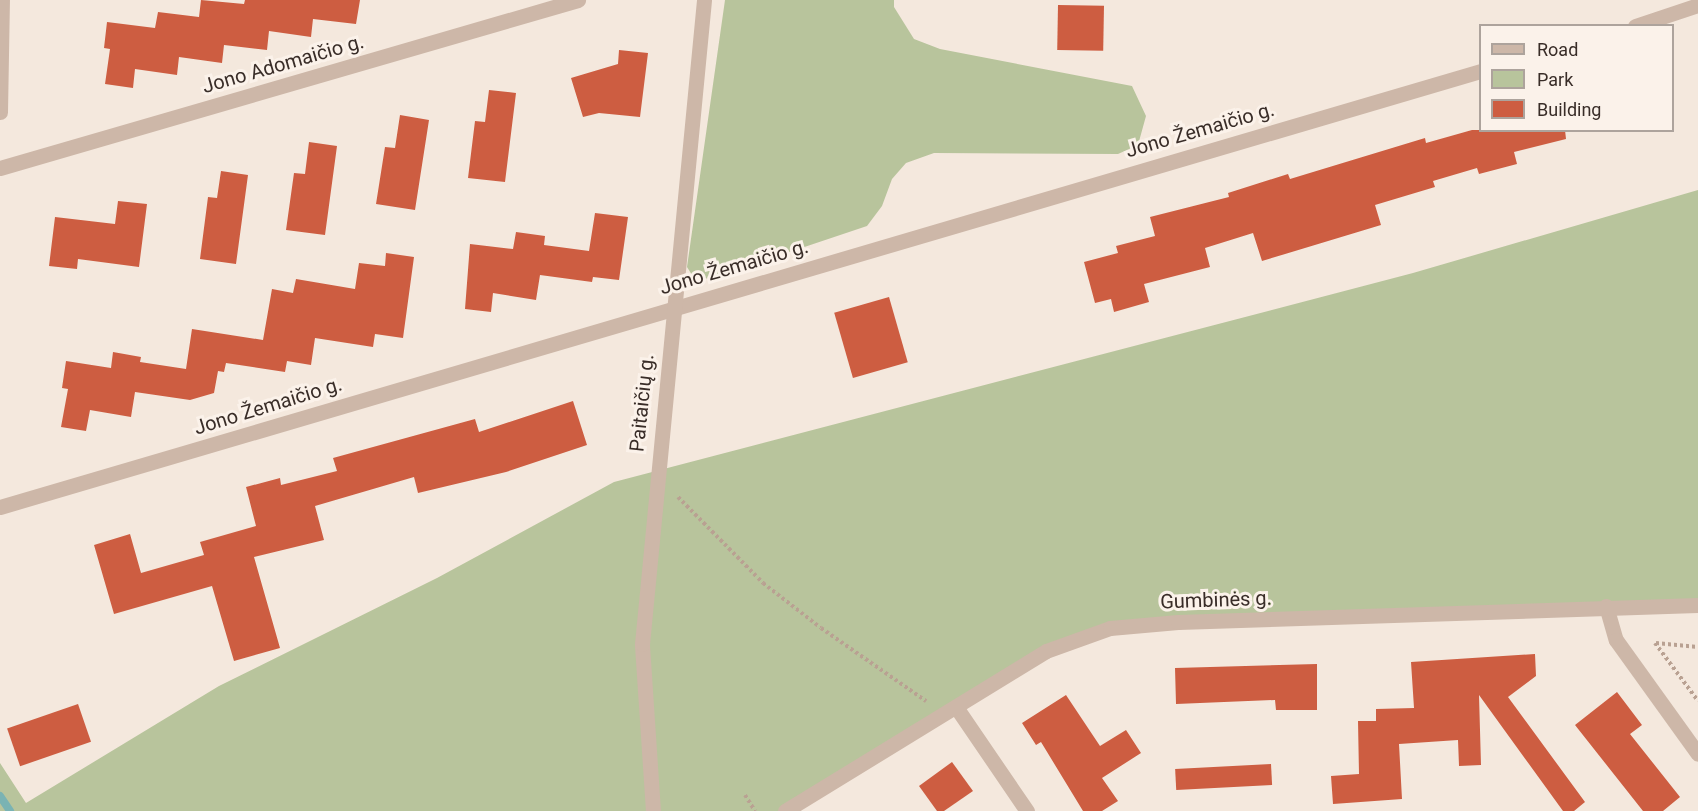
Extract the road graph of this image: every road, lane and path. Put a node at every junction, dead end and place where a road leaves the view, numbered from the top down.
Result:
1 (2, 0) edge
2 (578, 0) edge
3 (705, 0) edge
4 (1698, 5) edge
5 (1641, 24) edge
6 (1479, 70) edge
7 (0, 112) edge
8 (0, 168) edge
9 (672, 307) junction
10 (656, 476) junction
11 (0, 507) edge
12 (1698, 605) edge
13 (1606, 606) junction
14 (1698, 647) edge
15 (1698, 701) edge
16 (956, 707) junction
17 (1698, 754) edge
18 (745, 795) dead end
19 (653, 811) edge
20 (754, 811) edge
21 (785, 811) edge
22 (1027, 811) edge

1 - 7 street
2 - 8 street, Jono Adomaičio g.
3 - 9 street, Paitaičių g.
4 - 5 street
6 - 9 street, Jono Žemaičio g.
9 - 10 street, Paitaičių g.
9 - 11 street, Jono Žemaičio g.
10 - 16 path
10 - 19 street, Paitaičių g.
12 - 13 street, Gumbinės g.
13 - 16 street, Gumbinės g.
13 - 17 street
14 - 15 path
16 - 21 street, Gumbinės g.
16 - 22 street
18 - 20 path

